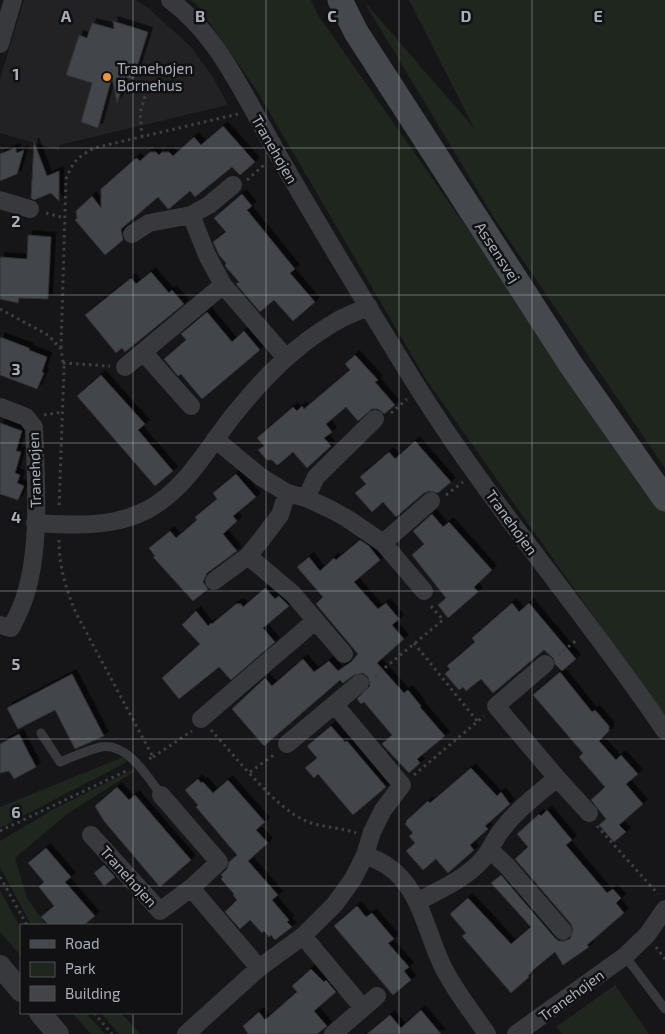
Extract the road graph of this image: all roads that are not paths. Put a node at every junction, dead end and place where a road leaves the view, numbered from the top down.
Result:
1 (170, 0) edge
2 (340, 0) edge
3 (8, 4) edge
4 (0, 44) edge
5 (233, 185) road end
6 (0, 200) edge
7 (30, 209) dead end
8 (191, 215) junction
9 (132, 234) dead end
10 (223, 285) junction
11 (369, 306) junction
12 (143, 352) junction
13 (286, 358) junction
14 (125, 367) road end
15 (191, 406) dead end
16 (0, 407) edge
17 (375, 419) road end
18 (216, 439) junction
19 (287, 493) junction
20 (306, 498) junction
21 (665, 499) edge
22 (431, 501) road end
23 (35, 524) junction
24 (383, 543) junction
25 (248, 556) junction
26 (214, 581) dead end
27 (424, 591) road end
28 (315, 621) junction
29 (0, 625) edge
30 (344, 654) dead end
31 (545, 664) road end
32 (360, 683) road end
33 (334, 705) junction
34 (202, 721) road end
35 (665, 731) edge
36 (41, 733) dead end
37 (287, 744) road end
38 (557, 778) junction
39 (161, 795) joint
40 (590, 813) road end
41 (92, 835) dead end
42 (368, 847) junction
43 (490, 850) junction
44 (191, 888) junction
45 (417, 902) junction
46 (662, 902) edge
47 (563, 931) dead end
48 (302, 936) junction
49 (625, 956) junction
50 (0, 966) edge
51 (259, 968) junction
52 (20, 989) edge
53 (376, 996) dead end
54 (363, 1008) junction
55 (665, 1009) edge
56 (41, 1014) edge
57 (58, 1034) edge
58 (186, 1034) edge
59 (333, 1034) edge
60 (487, 1034) edge
61 (516, 1034) edge

1 - 11 street, Tranehøjen
2 - 21 main road, Assensvej
3 - 4 street
5 - 8 street
6 - 7 street
8 - 9 street
8 - 10 street
10 - 12 street
10 - 13 street
11 - 13 street, Tranehøjen
11 - 35 street, Tranehøjen
12 - 14 street
12 - 15 street
13 - 18 street, Tranehøjen
16 - 23 street, Tranehøjen
17 - 20 street
18 - 19 street
18 - 23 street, Tranehøjen
19 - 20 street
19 - 25 street
20 - 24 street
22 - 24 street
23 - 29 street, Tranehøjen
24 - 27 street
25 - 26 street
25 - 28 street
28 - 30 street
28 - 34 street
31 - 38 street
32 - 33 street
33 - 37 street
33 - 42 street
36 - 39 lane
38 - 40 street
38 - 43 street
39 - 44 street, Tranehøjen
41 - 44 street, Tranehøjen
42 - 45 street
42 - 48 street
43 - 45 street
43 - 47 street
44 - 51 street
45 - 60 street
46 - 49 street, Tranehøjen
48 - 51 street
48 - 54 street
49 - 55 lane
49 - 61 street, Tranehøjen
50 - 52 street
51 - 58 street
53 - 54 street
54 - 59 street
56 - 57 street

